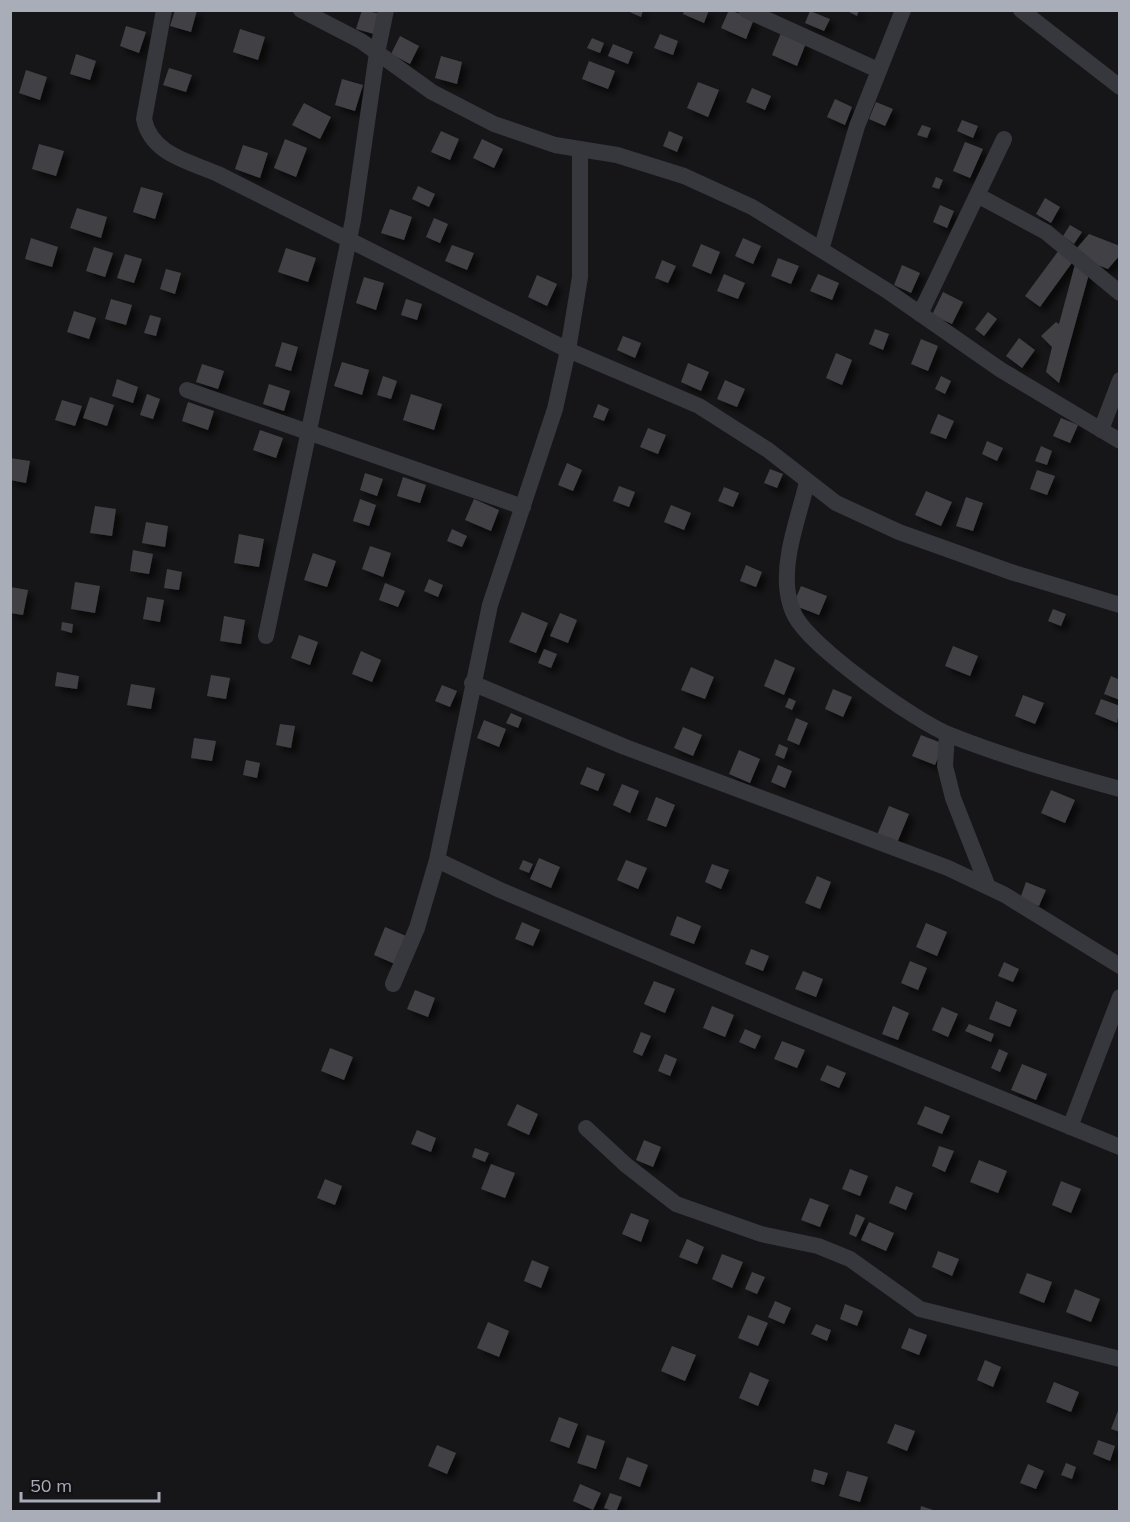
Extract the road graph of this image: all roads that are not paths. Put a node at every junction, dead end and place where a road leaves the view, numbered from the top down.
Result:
1 (164, 10) edge
2 (301, 10) edge
3 (386, 10) edge
4 (746, 10) edge
5 (903, 10) edge
6 (1021, 10) edge
7 (377, 53) junction
8 (878, 70) junction
9 (1119, 87) edge
10 (1004, 139) dead end
11 (580, 149) junction
12 (977, 195) junction
13 (348, 240) junction
14 (821, 250) junction
15 (1119, 293) edge
16 (920, 314) junction
17 (568, 350) junction
18 (1119, 380) edge
19 (187, 390) dead end
20 (1101, 430) junction
21 (307, 433) junction
22 (1119, 441) edge
23 (807, 482) junction
24 (523, 507) junction
25 (1119, 605) edge
26 (266, 636) dead end
27 (472, 683) junction
28 (947, 734) junction
29 (1119, 789) edge
30 (437, 860) junction
31 (988, 887) junction
32 (1119, 966) edge
33 (393, 984) dead end
34 (1119, 997) edge
35 (1070, 1126) junction
36 (586, 1128) dead end
37 (1119, 1146) edge
38 (1119, 1359) edge

1 - 13 street
2 - 7 street
3 - 7 street
4 - 8 street
5 - 8 street
6 - 9 street
7 - 11 street
7 - 13 street
8 - 14 street
10 - 12 street
11 - 14 street
11 - 17 street
12 - 15 street
12 - 16 street
13 - 17 street
13 - 21 street
14 - 16 street
16 - 20 street
17 - 23 street
17 - 24 street
18 - 20 street
19 - 21 street
20 - 22 street
21 - 24 street
21 - 26 street
23 - 25 street
23 - 28 street
24 - 27 street
27 - 30 street
27 - 31 street
28 - 29 street
28 - 31 street
30 - 33 street
30 - 35 street
31 - 32 street
34 - 35 street
35 - 37 street
36 - 38 street

